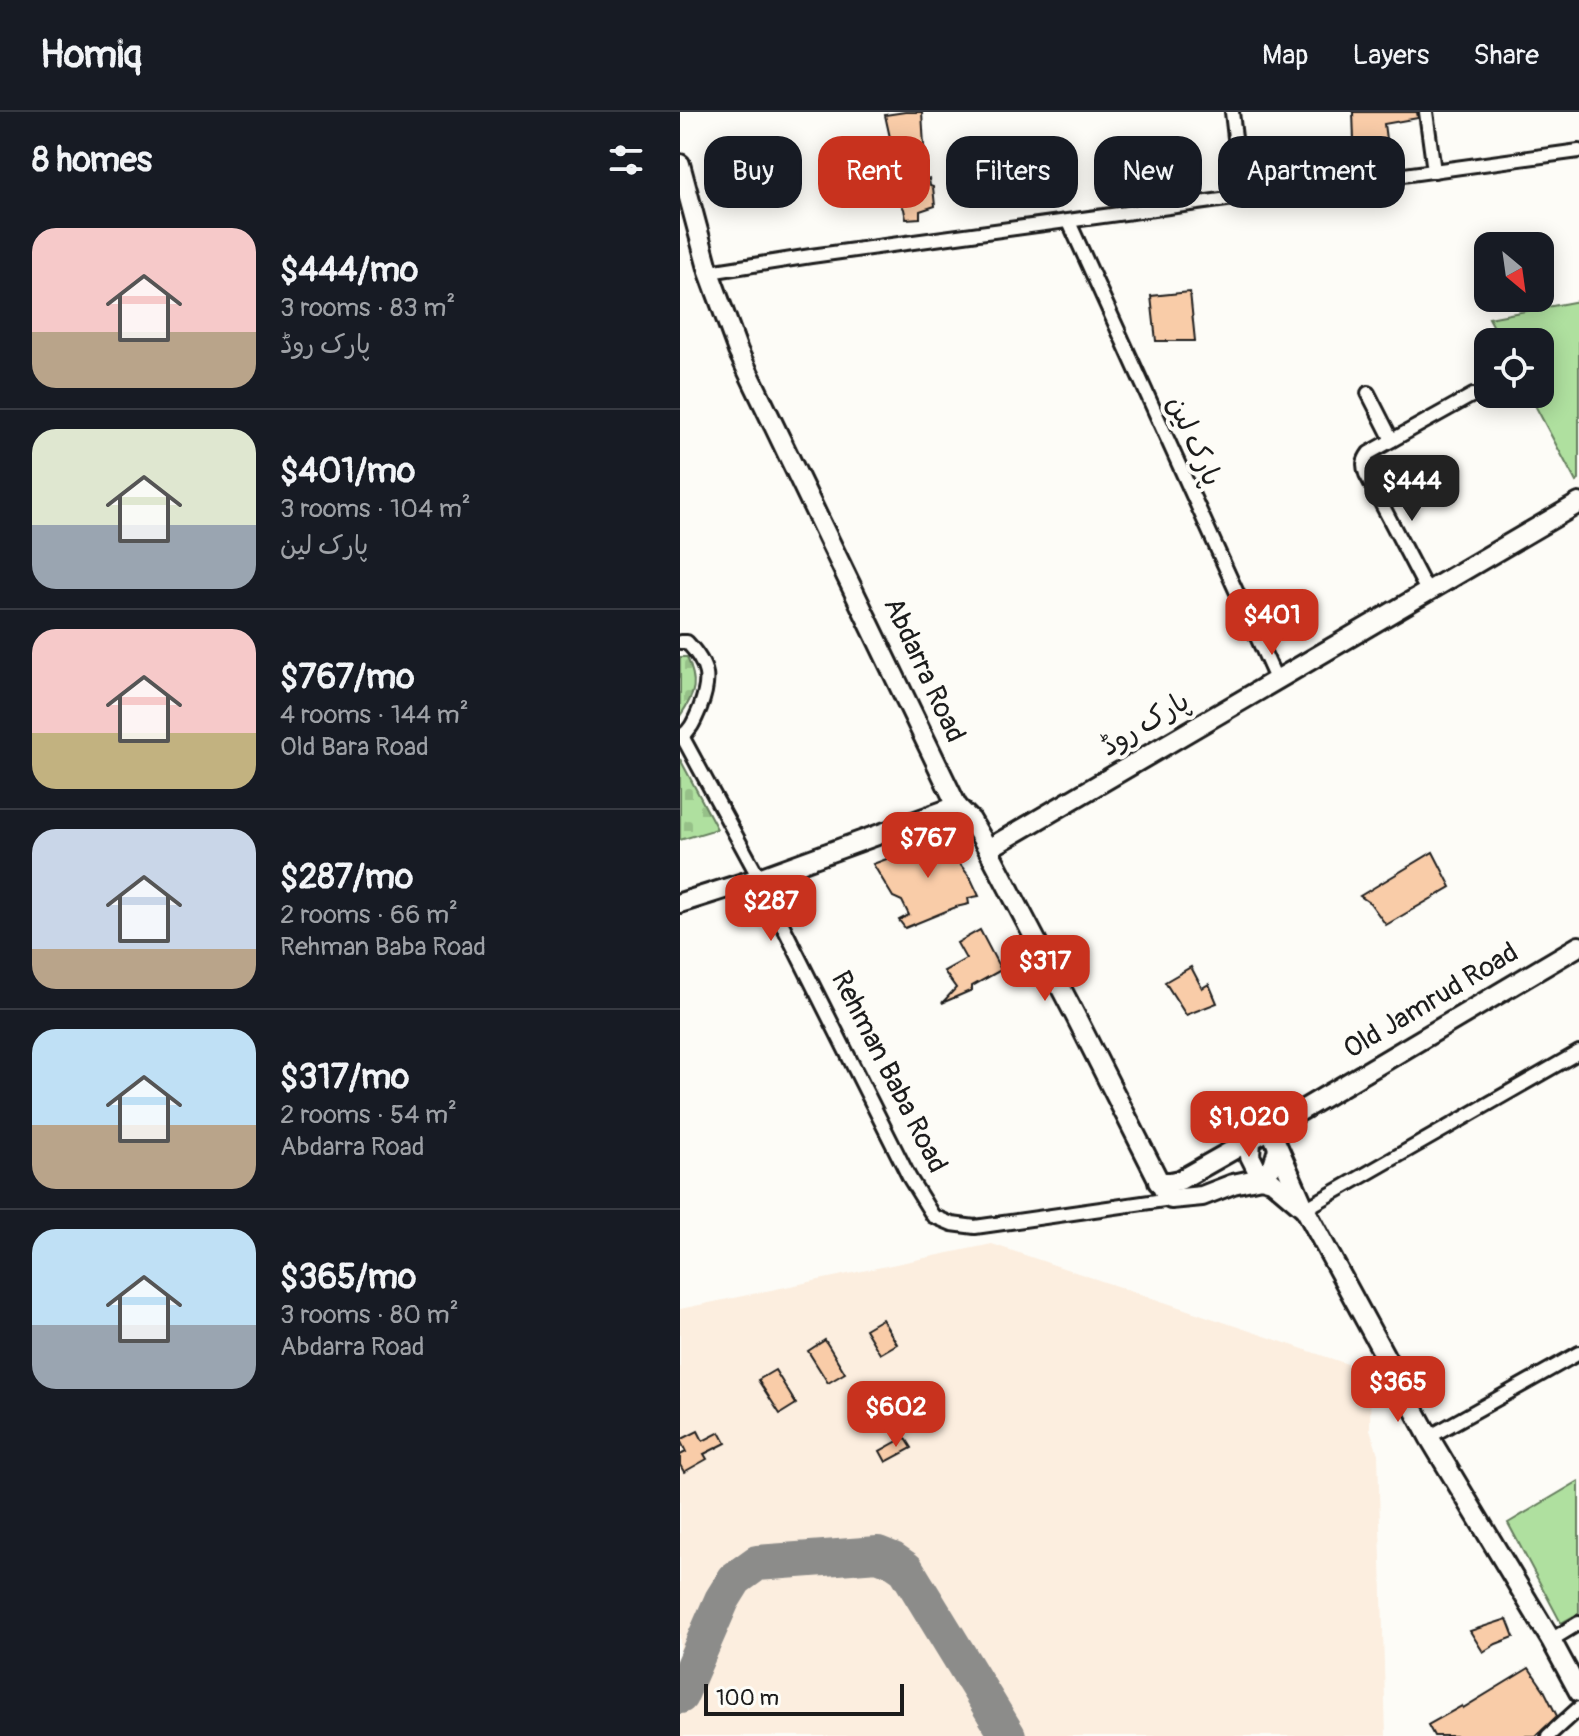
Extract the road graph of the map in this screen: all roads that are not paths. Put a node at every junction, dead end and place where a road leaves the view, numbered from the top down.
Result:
1 (1232, 112) edge
2 (1426, 112) edge
3 (1235, 136) edge
4 (1579, 151) edge
5 (680, 164) edge
6 (1434, 171) junction
7 (1405, 175) edge
8 (1218, 201) edge
9 (1069, 222) junction
10 (709, 272) junction
11 (1368, 393) dead end
12 (1473, 395) dead end
13 (1392, 440) junction
14 (1578, 505) edge
15 (1427, 591) junction
16 (680, 642) edge
17 (1276, 679) junction
18 (957, 806) junction
19 (988, 849) junction
20 (759, 878) junction
21 (680, 903) edge
22 (1579, 946) edge
23 (1579, 1052) edge
24 (1270, 1129) junction
25 (1251, 1140) junction
26 (1278, 1149) junction
27 (1261, 1178) junction
28 (1158, 1182) junction
29 (1171, 1199) junction
30 (1305, 1209) junction
31 (1579, 1353) edge
32 (1429, 1437) junction
33 (1579, 1623) edge
34 (1551, 1640) junction
35 (1579, 1692) edge
36 (1579, 1708) edge
37 (1548, 1736) edge

1 - 3 street
2 - 6 street
4 - 6 street
5 - 10 street, Abdarra Road
6 - 7 street
8 - 9 street
9 - 10 street
9 - 17 street, پارک لین
10 - 18 street, Abdarra Road
11 - 13 street
12 - 13 street
13 - 15 street
14 - 15 street, پارک روڈ
15 - 17 street, پارک روڈ
16 - 20 street, Rehman Baba Road
17 - 19 street, پارک روڈ
18 - 19 street, Abdarra Road
18 - 20 street
19 - 28 street, Abdarra Road
20 - 21 street
20 - 29 street, Rehman Baba Road
22 - 24 street, Old Jamrud Road
23 - 30 street
24 - 25 street, Old Jamrud Road
24 - 26 street
25 - 27 street
25 - 28 street, Old Jamrud Road
26 - 27 street
26 - 30 street
27 - 29 street
27 - 30 street
28 - 29 street
30 - 32 street
31 - 32 street
32 - 34 street
33 - 34 street
34 - 35 street
36 - 37 street

